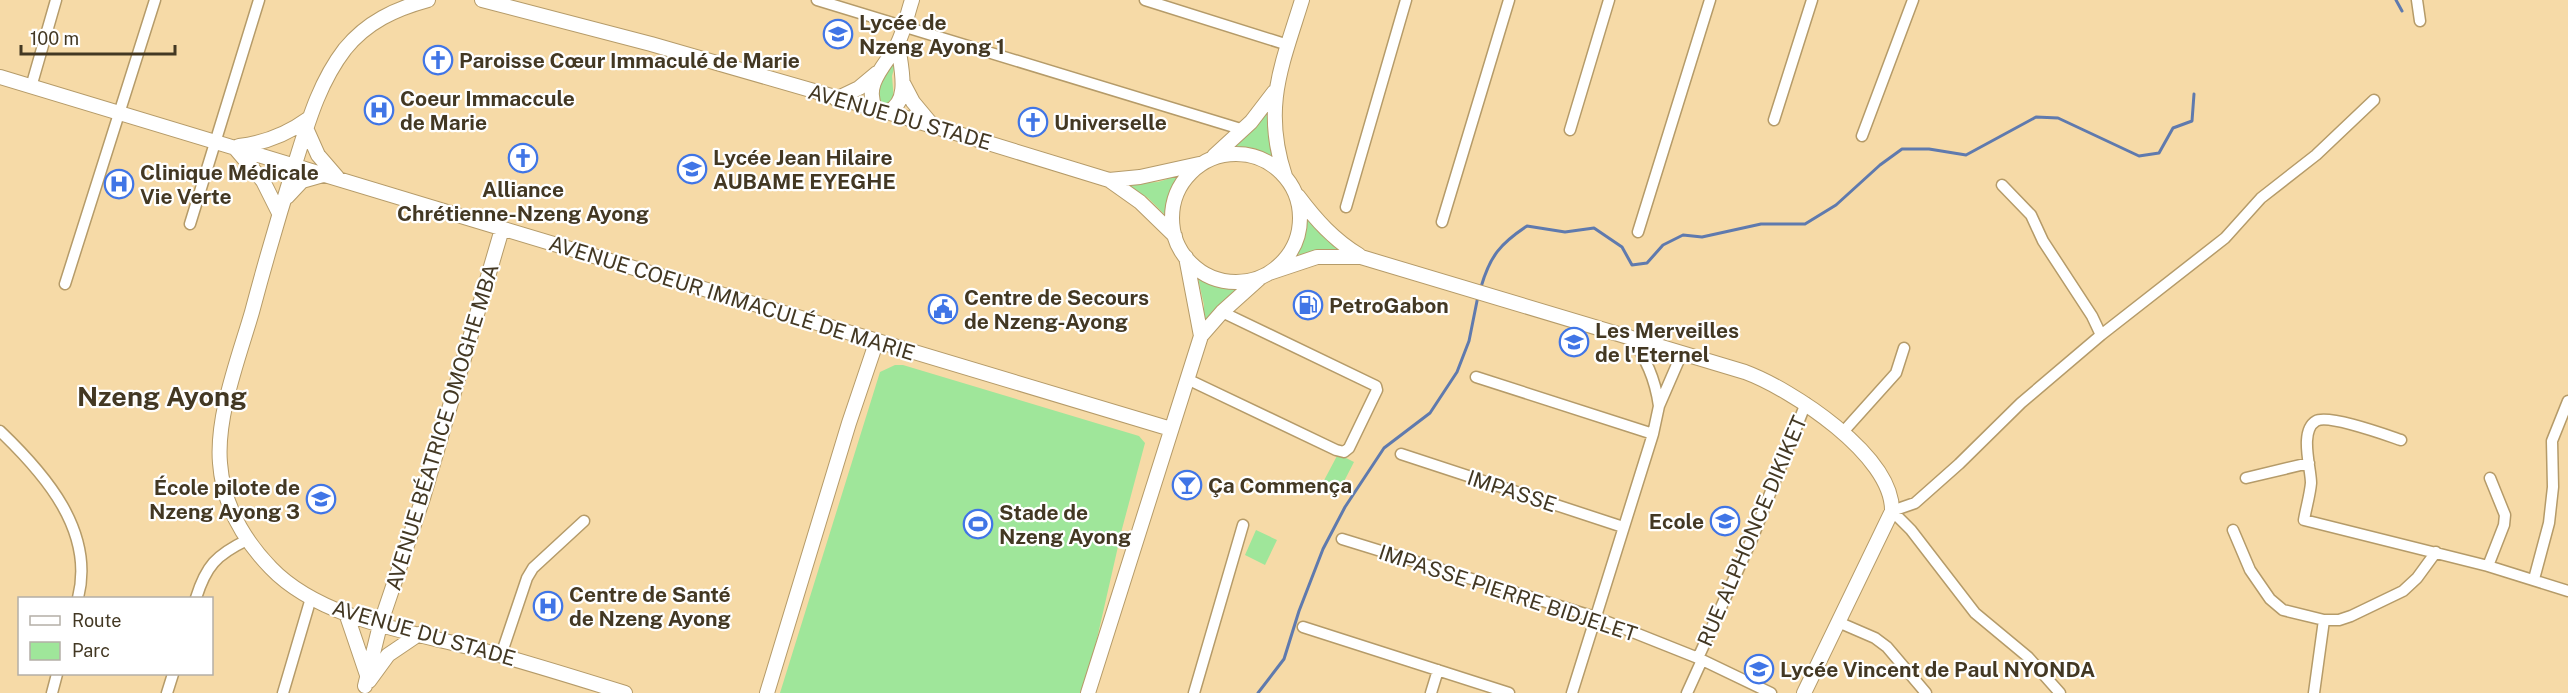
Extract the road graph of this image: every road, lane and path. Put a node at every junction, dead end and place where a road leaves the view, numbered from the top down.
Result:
1 (56, 0) edge
2 (155, 0) edge
3 (259, 0) edge
4 (428, 0) edge
5 (482, 0) edge
6 (817, 0) edge
7 (912, 0) edge
8 (1144, 0) edge
9 (1302, 0) edge
10 (1406, 0) edge
11 (1509, 0) edge
12 (1610, 0) edge
13 (1710, 0) edge
14 (1812, 0) edge
15 (1912, 0) edge
16 (2417, 0) edge
17 (2420, 21) dead end
18 (903, 26) junction
19 (898, 44) junction
20 (1288, 45) junction
21 (882, 68) junction
22 (0, 77) edge
23 (901, 79) junction
24 (31, 87) junction
25 (1275, 90) junction
26 (836, 99) junction
27 (2374, 100) dead end
28 (881, 110) junction
29 (119, 114) junction
30 (1774, 120) dead end
31 (307, 124) junction
32 (933, 126) junction
33 (1244, 130) junction
34 (1570, 130) dead end
35 (1862, 136) dead end
36 (215, 142) junction
37 (234, 147) junction
38 (1206, 161) junction
39 (295, 165) junction
40 (325, 174) junction
41 (1286, 178) junction
42 (339, 179) junction
43 (1109, 180) junction
44 (2002, 185) dead end
45 (1295, 192) junction
46 (1346, 207) dead end
47 (281, 208) junction
48 (1442, 222) dead end
49 (190, 224) dead end
50 (502, 229) junction
51 (1638, 232) dead end
52 (1175, 236) junction
53 (1186, 257) junction
54 (1361, 257) junction
55 (1265, 275) junction
56 (65, 284) dead end
57 (1222, 312) junction
58 (2101, 335) junction
59 (1201, 336) junction
60 (1630, 336) junction
61 (876, 343) junction
62 (1904, 348) dead end
63 (1682, 353) junction
64 (1476, 377) dead end
65 (1187, 379) junction
66 (2568, 401) edge
67 (1806, 403) junction
68 (1659, 406) junction
69 (1171, 429) junction
70 (0, 431) edge
71 (1843, 432) junction
72 (1653, 434) junction
73 (2401, 440) dead end
74 (1401, 454) dead end
75 (2309, 464) junction
76 (2246, 478) dead end
77 (2490, 478) dead end
78 (1892, 511) junction
79 (584, 521) dead end
80 (1243, 525) dead end
81 (1623, 527) junction
82 (2233, 530) dead end
83 (1341, 539) dead end
84 (247, 540) junction
85 (2436, 552) junction
86 (2488, 566) junction
87 (2534, 579) junction
88 (2568, 591) edge
89 (391, 596) junction
90 (78, 597) edge
91 (196, 597) edge
92 (311, 598) junction
93 (352, 615) junction
94 (1595, 616) junction
95 (2324, 620) junction
96 (1838, 622) junction
97 (380, 624) junction
98 (1303, 627) dead end
99 (419, 634) junction
100 (501, 656) junction
101 (1700, 659) junction
102 (1438, 670) junction
103 (57, 675) edge
104 (173, 675) edge
105 (364, 689) edge
106 (52, 693) edge
107 (167, 693) edge
108 (283, 693) edge
109 (625, 693) edge
110 (767, 693) edge
111 (1088, 693) edge
112 (1194, 693) edge
113 (1431, 693) edge
114 (1509, 693) edge
115 (1572, 693) edge
116 (1687, 693) edge
117 (1771, 693) edge
118 (1804, 693) edge
119 (1926, 693) edge
120 (2060, 693) edge
121 (2314, 693) edge

1 - 24 street
2 - 29 street
3 - 36 street
4 - 31 main road, AVENUE DU STADE
5 - 26 main road, AVENUE DU STADE
6 - 18 street
7 - 18 main road
8 - 20 street
9 - 20 main road
10 - 46 street
11 - 48 street
12 - 34 street
13 - 51 street
14 - 30 street
15 - 35 street
16 - 17 street
18 - 19 main road
18 - 33 street
19 - 21 main road
19 - 23 main road
20 - 25 main road
21 - 26 main road
21 - 28 main road
22 - 24 main road, AVENUE COEUR IMMACULÉ DE MARIE
23 - 28 main road
23 - 32 main road
24 - 29 main road, AVENUE COEUR IMMACULÉ DE MARIE
25 - 33 main road
25 - 41 main road
26 - 28 main road, AVENUE DU STADE
27 - 58 street
28 - 32 main road, AVENUE DU STADE
29 - 36 main road, AVENUE COEUR IMMACULÉ DE MARIE
29 - 56 street
31 - 37 main road
31 - 39 main road, AVENUE DU STADE
31 - 42 main road
32 - 43 main road, AVENUE DU STADE
33 - 38 main road
36 - 37 main road, AVENUE COEUR IMMACULÉ DE MARIE
36 - 49 street
37 - 39 main road, AVENUE COEUR IMMACULÉ DE MARIE
37 - 47 main road
38 - 41 main road
38 - 43 main road
38 - 52 main road
39 - 40 main road, AVENUE COEUR IMMACULÉ DE MARIE
39 - 47 main road, AVENUE DU STADE
40 - 42 main road, AVENUE COEUR IMMACULÉ DE MARIE
40 - 47 main road
41 - 45 main road
42 - 50 main road, AVENUE COEUR IMMACULÉ DE MARIE
43 - 52 main road
44 - 58 street
45 - 54 main road
45 - 55 main road
47 - 84 main road, AVENUE DU STADE
50 - 61 main road, AVENUE COEUR IMMACULÉ DE MARIE
50 - 89 main road, AVENUE BÉATRICE OMOGHE MBA
52 - 53 main road
53 - 55 main road
53 - 59 main road
54 - 55 main road
54 - 60 main road
55 - 57 main road
57 - 59 main road
57 - 65 street
58 - 78 street
59 - 65 main road
60 - 63 main road
60 - 68 street
61 - 69 main road, AVENUE COEUR IMMACULÉ DE MARIE
61 - 110 main road
62 - 71 street
63 - 67 main road
63 - 68 street
64 - 72 street
65 - 69 main road
66 - 87 street
67 - 71 main road
67 - 101 street, RUE ALPHONCE DIKIKET
68 - 72 street
69 - 111 main road
70 - 90 street
71 - 78 main road
72 - 81 street
73 - 75 street
74 - 81 street, IMPASSE
75 - 76 street
75 - 85 street
77 - 86 street
78 - 96 main road
78 - 120 street
79 - 100 street
80 - 112 street
81 - 94 street
82 - 95 street
83 - 94 street, IMPASSE PIERRE BIDJELET
84 - 91 street
84 - 92 main road, AVENUE DU STADE
85 - 86 street
85 - 95 street
86 - 87 street
87 - 88 street
89 - 93 main road
89 - 97 main road, AVENUE BÉATRICE OMOGHE MBA
89 - 99 main road
92 - 93 main road, AVENUE DU STADE
92 - 108 street
93 - 97 main road, AVENUE DU STADE
93 - 105 main road
94 - 101 street, IMPASSE PIERRE BIDJELET
94 - 115 street
95 - 121 street
96 - 118 main road
96 - 119 street
97 - 99 main road, AVENUE DU STADE
97 - 105 main road, AVENUE BÉATRICE OMOGHE MBA
98 - 102 street
99 - 100 main road, AVENUE DU STADE
99 - 105 main road
100 - 109 main road, AVENUE DU STADE
101 - 116 street, RUE ALPHONCE DIKIKET
101 - 117 street, IMPASSE PIERRE BIDJELET
102 - 113 street
102 - 114 street
103 - 106 street
104 - 107 street

